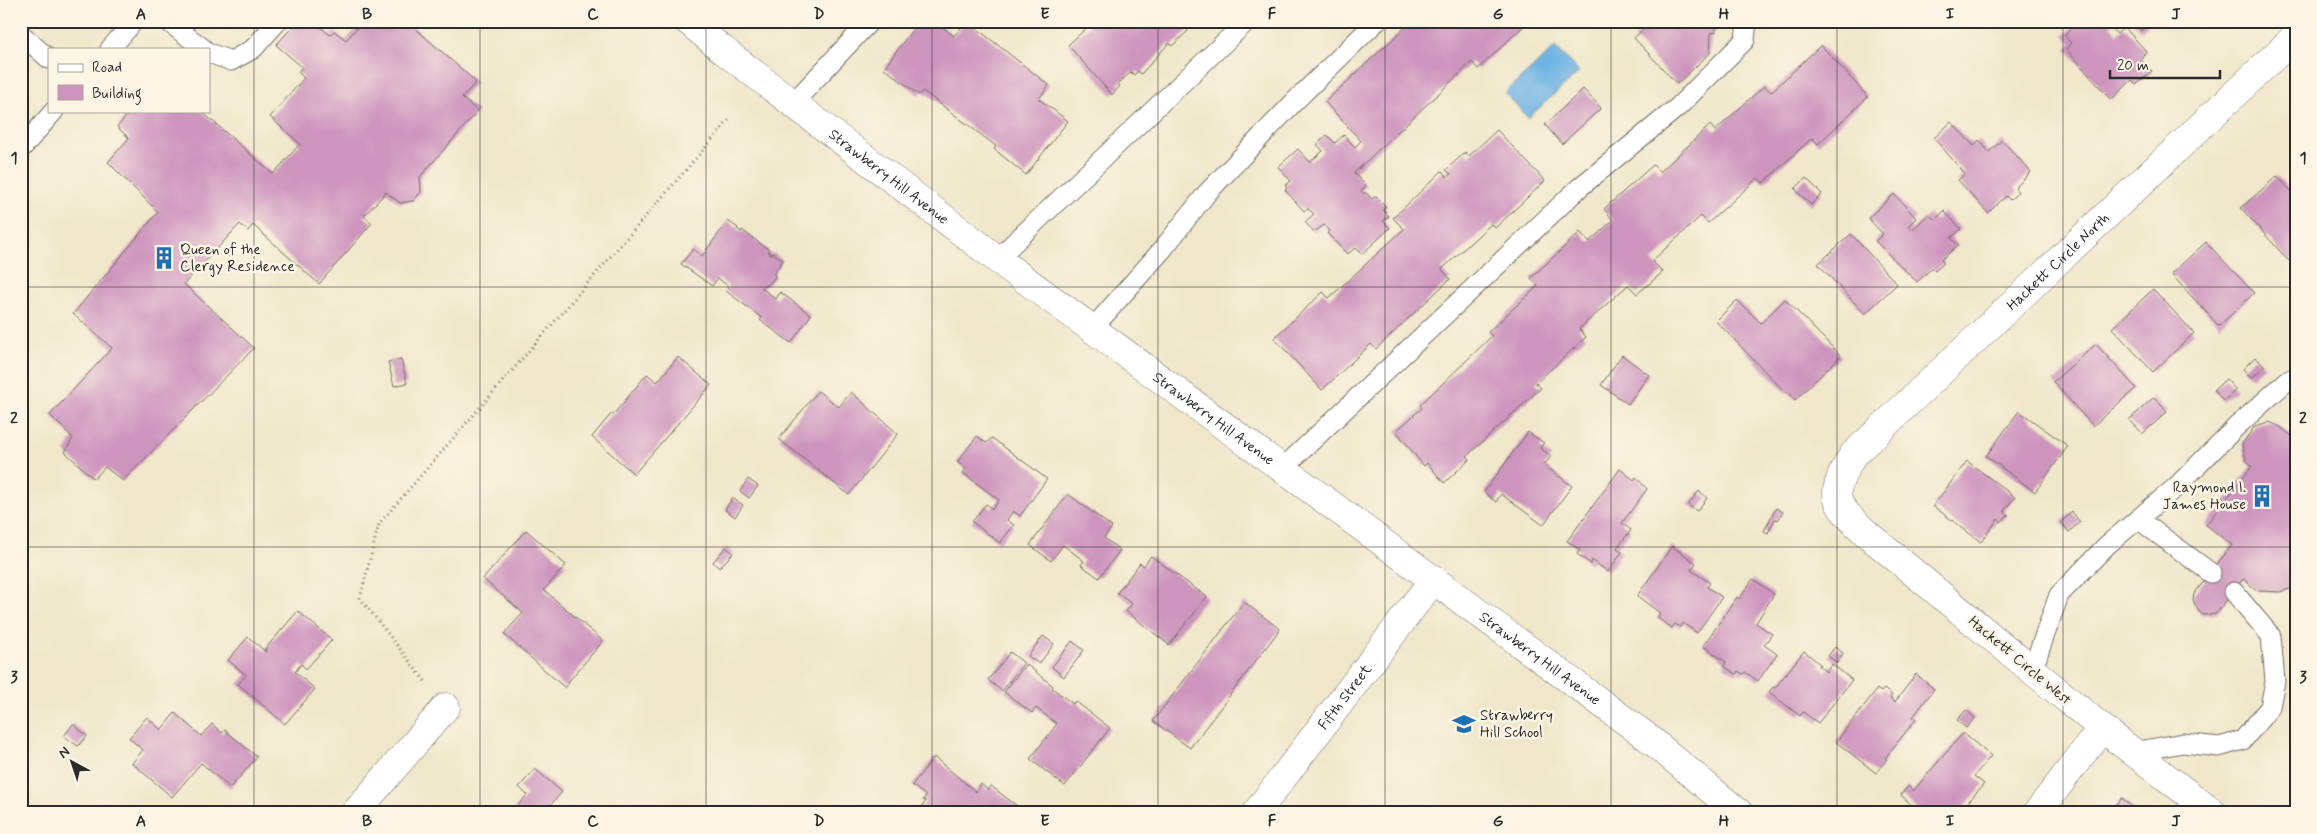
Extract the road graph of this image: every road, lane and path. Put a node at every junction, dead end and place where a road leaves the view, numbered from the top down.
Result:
1 (134, 21) edge
2 (167, 21) edge
3 (278, 21) edge
4 (688, 21) edge
5 (870, 21) edge
6 (1248, 21) edge
7 (1377, 21) edge
8 (1747, 21) edge
9 (21, 34) edge
10 (2296, 36) edge
11 (111, 48) edge
12 (203, 48) edge
13 (210, 53) edge
14 (48, 58) edge
15 (793, 104) junction
16 (53, 112) edge
17 (730, 119) dead end
18 (21, 149) edge
19 (998, 259) junction
20 (1092, 329) junction
21 (2296, 377) edge
22 (1282, 470) junction
23 (1836, 497) joint
24 (2138, 519) junction
25 (2211, 573) dead end
26 (1434, 580) junction
27 (2234, 592) dead end
28 (2032, 670) junction
29 (446, 707) joint
30 (2102, 728) junction
31 (2133, 752) junction
32 (355, 813) edge
33 (1256, 813) edge
34 (1739, 813) edge
35 (2037, 813) edge
36 (2213, 813) edge

1 - 11 lane
2 - 12 lane
3 - 13 lane
4 - 15 street, Strawberry Hill Avenue
5 - 15 lane
6 - 19 lane
7 - 20 lane
8 - 22 lane
9 - 14 lane
10 - 23 street, Hackett Circle North
15 - 19 street, Strawberry Hill Avenue
16 - 18 lane
17 - 29 path
19 - 20 street, Strawberry Hill Avenue
20 - 22 street, Strawberry Hill Avenue
21 - 24 lane
22 - 26 street, Strawberry Hill Avenue
23 - 28 street, Hackett Circle West
24 - 25 lane
24 - 28 lane
26 - 33 street, Fifth Street
26 - 34 street, Strawberry Hill Avenue
27 - 31 lane
28 - 30 street, Hackett Circle West
29 - 32 street
30 - 31 street, Hackett Circle West
30 - 35 street
31 - 36 street, Hackett Circle West

